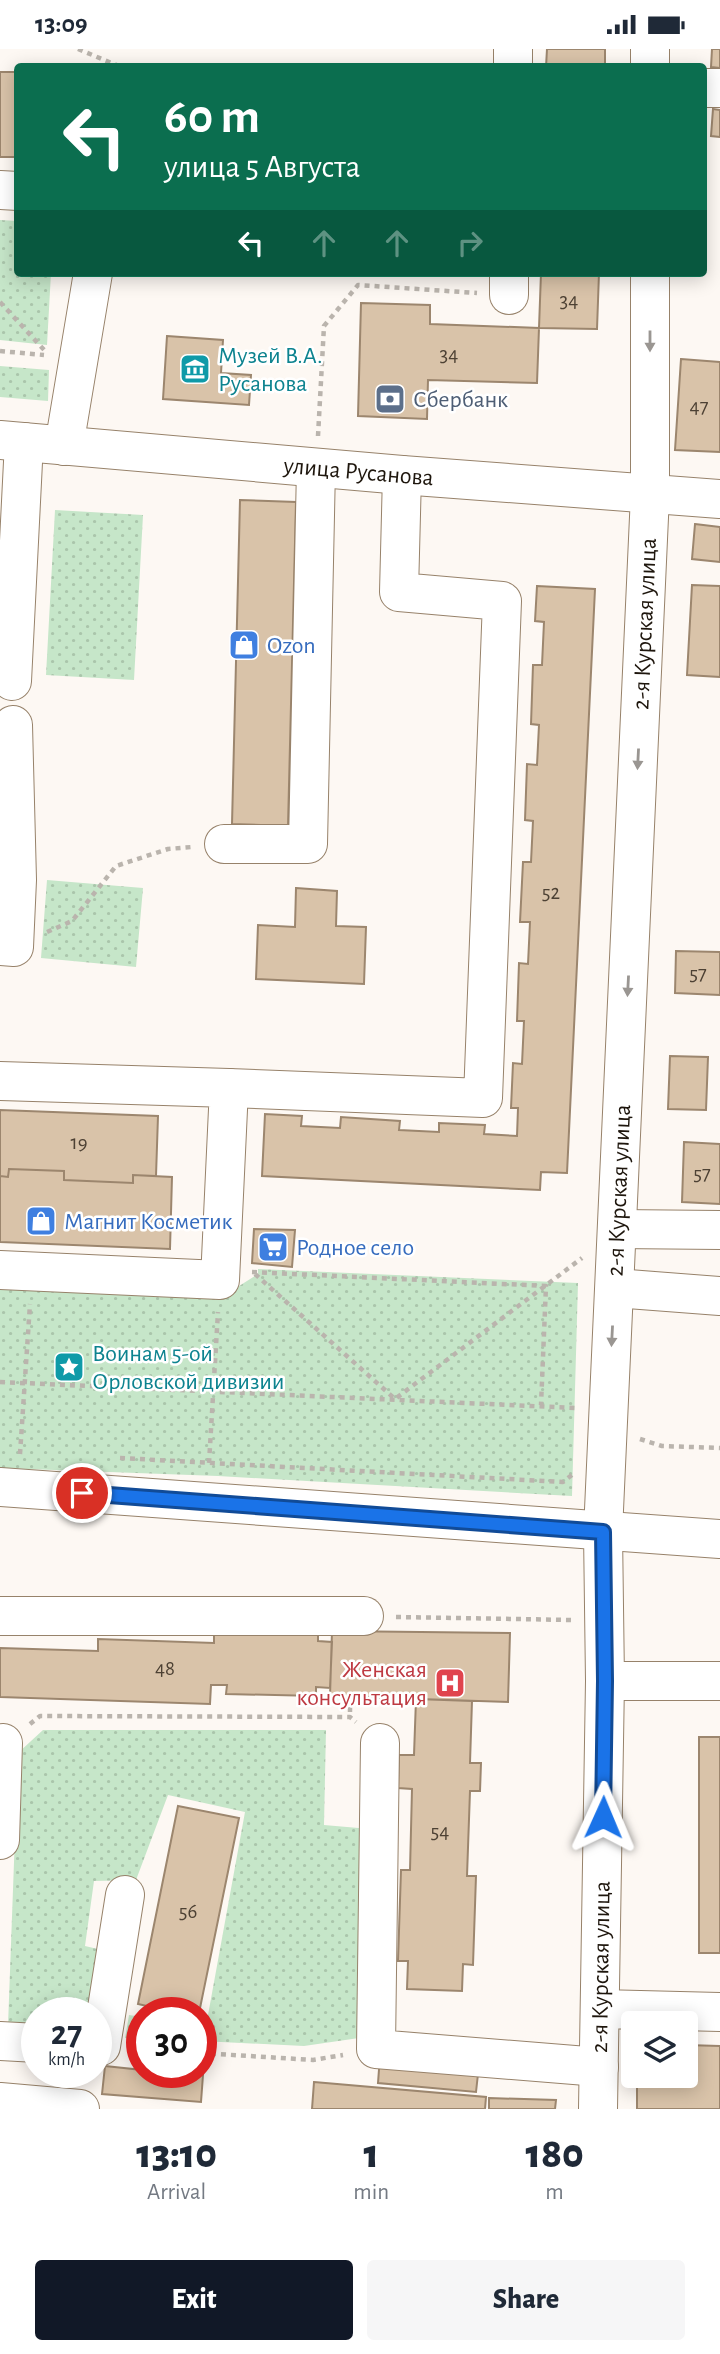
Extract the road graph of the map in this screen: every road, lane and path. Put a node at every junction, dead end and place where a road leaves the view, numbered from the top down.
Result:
1 (78, 49) edge
2 (111, 63) edge
3 (92, 277) edge
4 (650, 277) edge
5 (509, 284) edge
6 (0, 302) edge
7 (0, 351) edge
8 (12, 441) edge
9 (64, 446) junction
10 (316, 468) junction
11 (402, 475) junction
12 (650, 495) junction
13 (720, 499) edge
14 (12, 681) dead end
15 (13, 725) dead end
16 (224, 844) joint
17 (7, 947) edge
18 (0, 1081) edge
19 (229, 1088) junction
20 (617, 1229) junction
21 (720, 1230) edge
22 (231, 1266) junction
23 (16, 1271) edge
24 (546, 1286) junction
25 (615, 1289) junction
26 (720, 1296) edge
27 (0, 1382) edge
28 (25, 1383) junction
29 (213, 1390) junction
30 (395, 1399) junction
31 (541, 1405) junction
32 (608, 1428) junction
33 (720, 1448) edge
34 (115, 1458) dead end
35 (209, 1463) junction
36 (5, 1470) edge
37 (576, 1471) dead end
38 (603, 1532) junction
39 (720, 1539) edge
40 (0, 1616) edge
41 (364, 1616) joint
42 (604, 1621) junction
43 (605, 1681) junction
44 (720, 1681) edge
45 (350, 1697) dead end
46 (350, 1717) junction
47 (3, 1743) joint
48 (380, 1743) joint
49 (0, 1840) edge
50 (125, 1895) dead end
51 (109, 1997) edge
52 (600, 2009) junction
53 (720, 2012) edge
54 (0, 2041) edge
55 (21, 2042) edge
56 (376, 2049) junction
57 (217, 2054) edge
58 (599, 2067) junction
59 (0, 2102) edge
60 (80, 2109) edge
61 (598, 2109) edge

1 - 2 path
3 - 9 street
4 -> 12 street, 2-я Курская улица
5 - 10 path
6 - 7 path
8 - 9 street, улица Русанова
8 - 14 street
9 - 10 street, улица Русанова
10 - 11 street, улица Русанова
10 - 16 street
11 - 12 street, улица Русанова
11 - 19 street
12 - 13 street, улица Русанова
12 -> 20 street, 2-я Курская улица
15 - 17 street
16 - 17 path
18 - 19 street
19 - 22 street
20 - 21 street
20 - 24 path
20 - 25 street, 2-я Курская улица
22 - 23 street
22 - 24 path
22 - 29 path
22 - 30 path
23 - 28 path
24 - 30 path
24 - 31 path
25 - 26 street
25 -> 32 street, 2-я Курская улица
27 - 28 path
28 - 29 path
28 - 36 path
29 - 30 path
29 - 35 path
30 - 31 path
31 - 32 path
32 - 33 path
32 - 38 street, 2-я Курская улица
34 - 35 path
35 - 37 path
36 - 38 street
38 - 39 street
38 - 42 street, 2-я Курская улица
40 - 41 street
41 - 42 path
42 - 43 street, 2-я Курская улица
43 - 44 street
43 - 52 street, 2-я Курская улица
45 - 46 path
46 - 47 path
46 - 48 path
47 - 49 street
48 - 56 street
50 - 51 street
52 - 53 street
52 - 58 street, 2-я Курская улица
54 - 55 street
56 - 57 path
56 - 58 street
58 - 61 street, 2-я Курская улица
59 - 60 street

